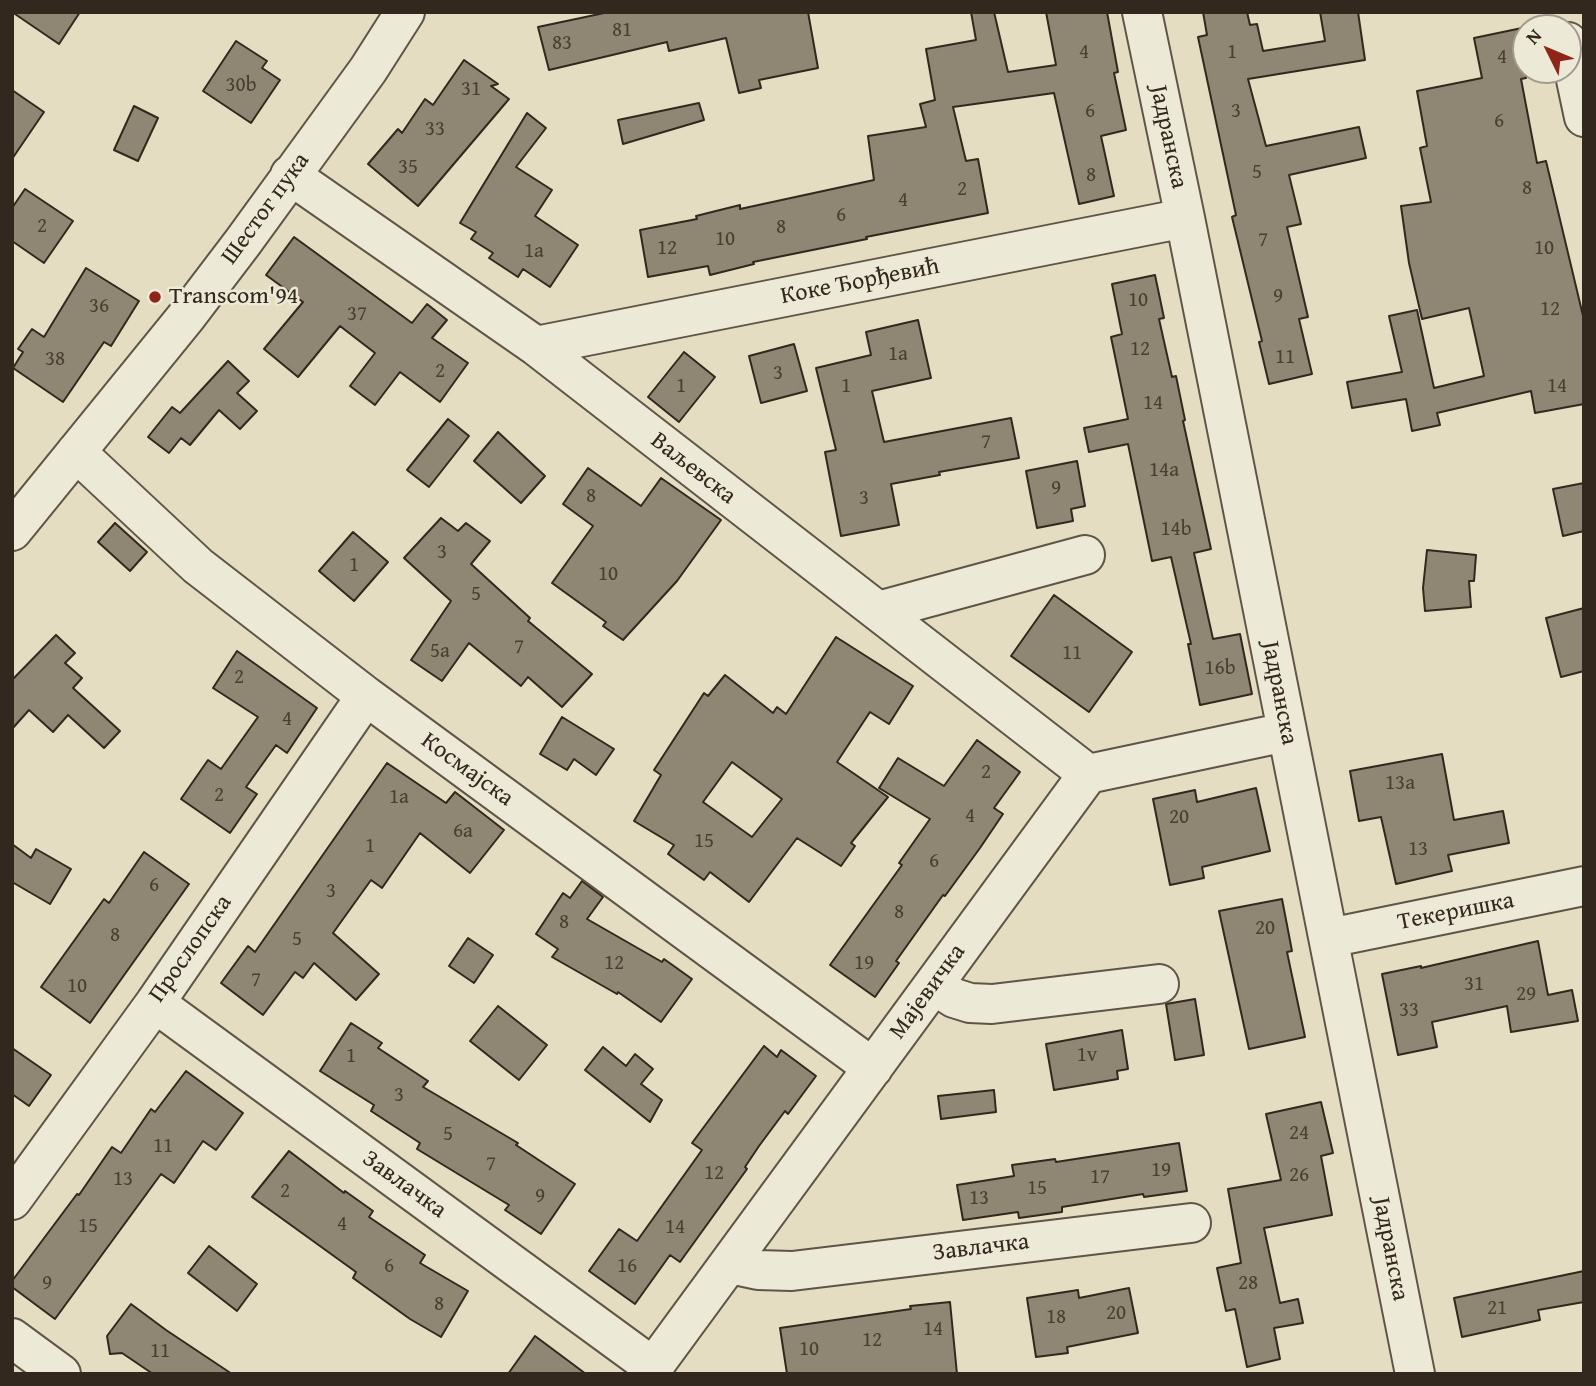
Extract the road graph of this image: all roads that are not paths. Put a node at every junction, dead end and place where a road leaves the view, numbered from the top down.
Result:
1 (405, 12) edge
2 (1142, 12) edge
3 (1577, 84) edge
4 (1584, 117) edge
5 (290, 175) junction
6 (1185, 218) junction
7 (536, 346) junction
8 (76, 452) junction
9 (13, 524) edge
10 (1085, 555) dead end
11 (878, 611) junction
12 (366, 696) junction
13 (1286, 732) junction
14 (1087, 774) junction
15 (1584, 886) edge
16 (1329, 938) junction
17 (1159, 984) dead end
18 (933, 985) junction
19 (155, 1003) junction
20 (873, 1068) junction
21 (12, 1200) edge
22 (1191, 1223) dead end
23 (730, 1264) junction
24 (12, 1338) edge
25 (651, 1371) edge
26 (61, 1374) edge
27 (1415, 1374) edge

1 - 5 street, Шестог пука
2 - 6 street, Јадранска
3 - 4 street
5 - 7 street, Ваљевска
5 - 8 street, Шестог пука
6 - 7 street, Коке Ђорђевић
6 - 13 street, Јадранска
7 - 11 street, Ваљевска
8 - 9 street, Шестог пука
8 - 12 street, Космајска
10 - 11 street
11 - 14 street, Ваљевска
12 - 19 street, Прослопска
12 - 20 street, Космајска
13 - 14 street
13 - 16 street, Јадранска
14 - 18 street, Мајевичка
15 - 16 street, Текеришка
16 - 27 street, Јадранска
17 - 18 street
18 - 20 street, Мајевичка
19 - 21 street, Прослопска
19 - 25 street, Завлачка
20 - 23 street, Мајевичка
22 - 23 street, Завлачка
23 - 25 street, Мајевичка
24 - 26 street

